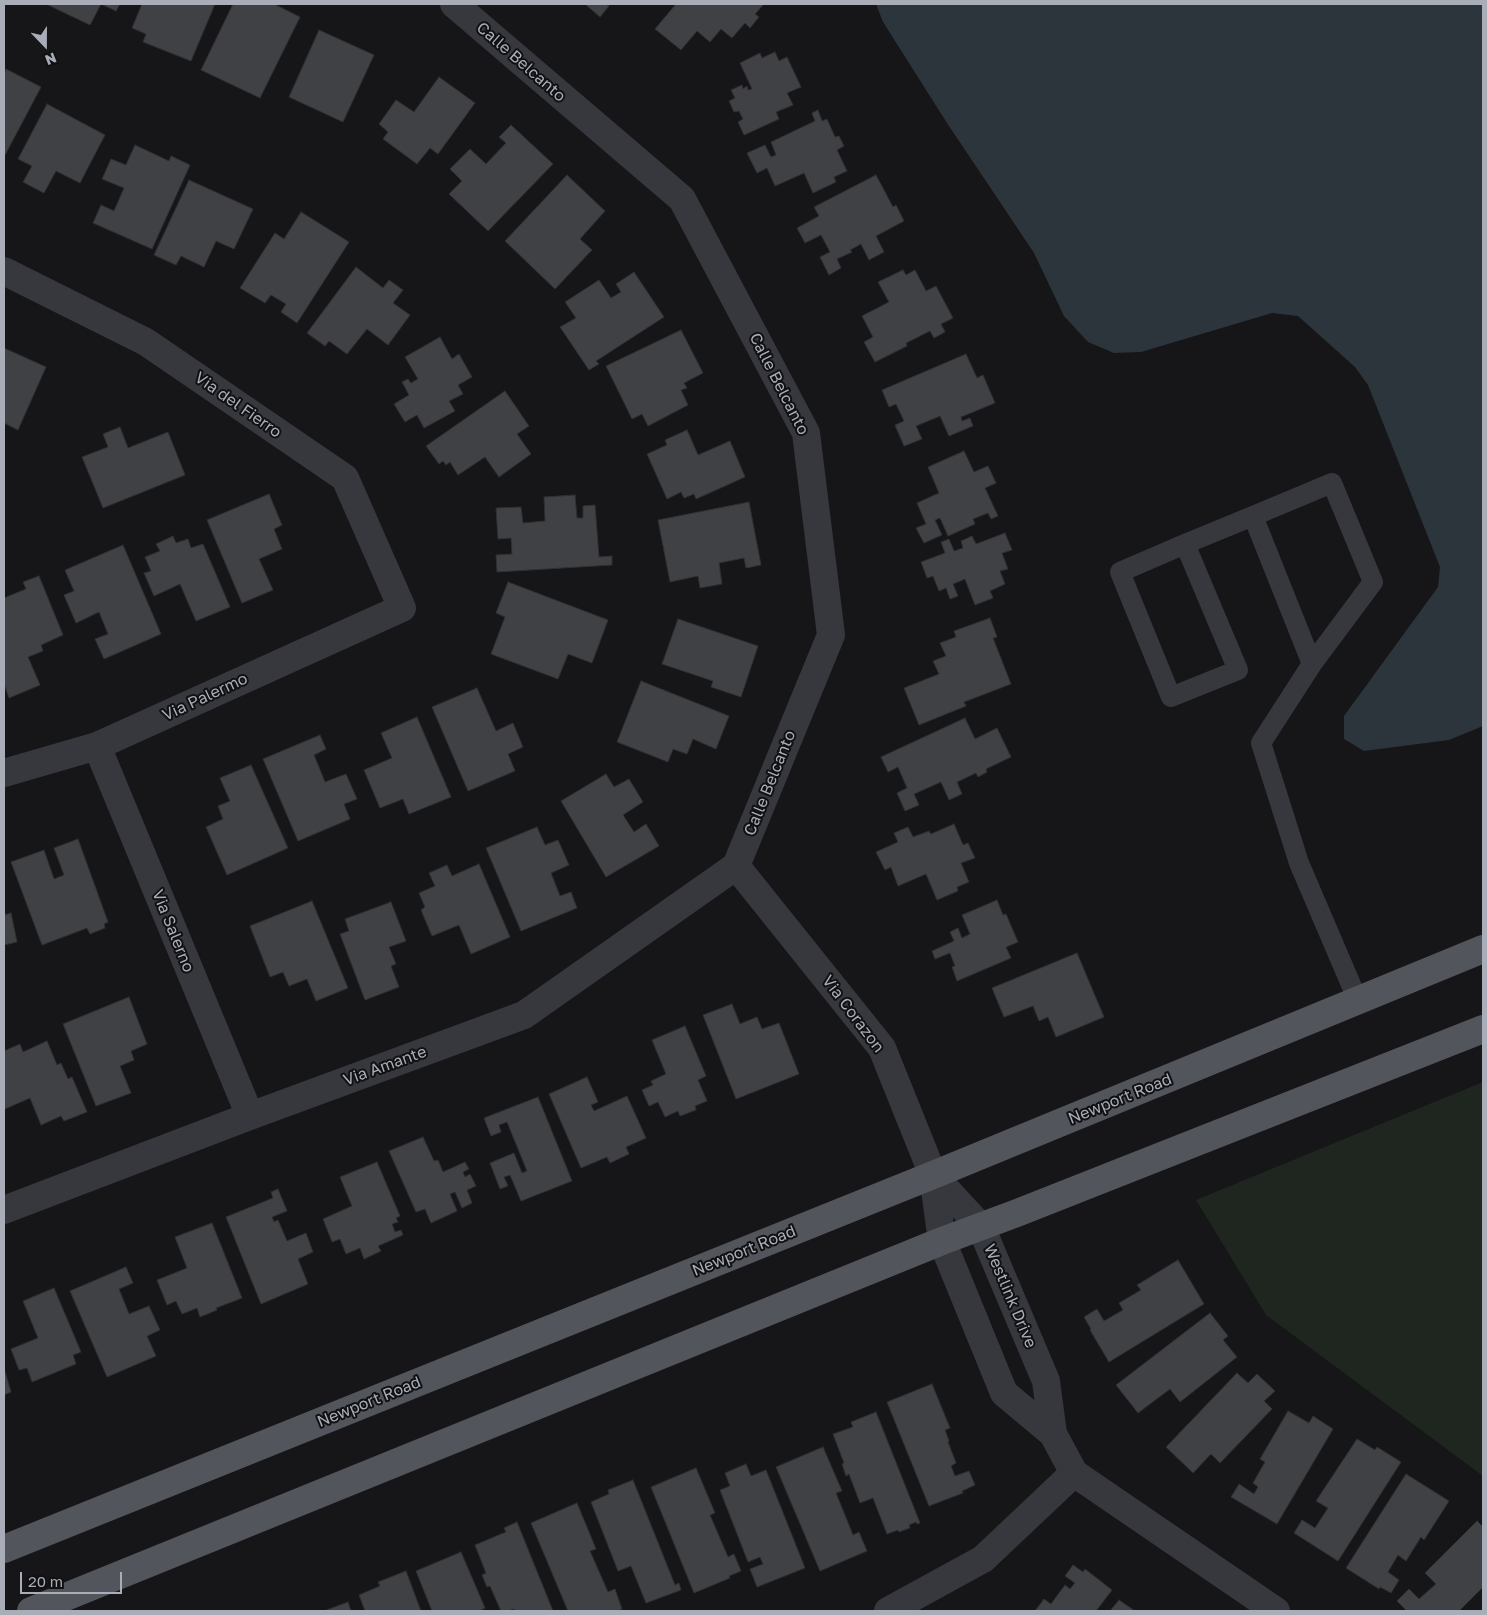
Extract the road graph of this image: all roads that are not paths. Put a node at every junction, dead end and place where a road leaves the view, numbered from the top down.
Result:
1 (454, 4) edge
2 (4, 271) edge
3 (1253, 516) junction
4 (1185, 544) junction
5 (402, 608) joint
6 (1312, 664) junction
7 (97, 746) junction
8 (4, 773) edge
9 (736, 866) junction
10 (1483, 949) edge
11 (1358, 1001) junction
12 (1483, 1029) edge
13 (250, 1116) junction
14 (933, 1175) junction
15 (4, 1210) edge
16 (981, 1227) junction
17 (942, 1241) junction
18 (1054, 1434) junction
19 (1074, 1473) junction
20 (4, 1549) edge
21 (30, 1611) edge
22 (888, 1611) edge
23 (1276, 1611) edge

1 - 9 street, Calle Belcanto
2 - 5 street, Via del Fierro
3 - 4 lane
3 - 6 lane
3 - 6 lane
4 - 4 lane
5 - 7 street, Via Palermo
6 - 11 lane
7 - 8 street, Via Palermo
7 - 13 street, Via Salerno
9 - 13 street, Via Amante
9 - 14 street, Via Corazon
10 - 11 main road, Newport Road
11 - 14 main road, Newport Road
12 - 16 main road
13 - 15 street, Via Amante
14 - 16 street, Westlink Drive
14 - 17 street, Via Corazon
14 - 20 main road, Newport Road
16 - 17 main road
16 - 18 street, Westlink Drive
17 - 18 street, Westlink Drive
17 - 21 main road
18 - 19 street, Westlink Drive
19 - 22 street
19 - 23 street, Westlink Drive

